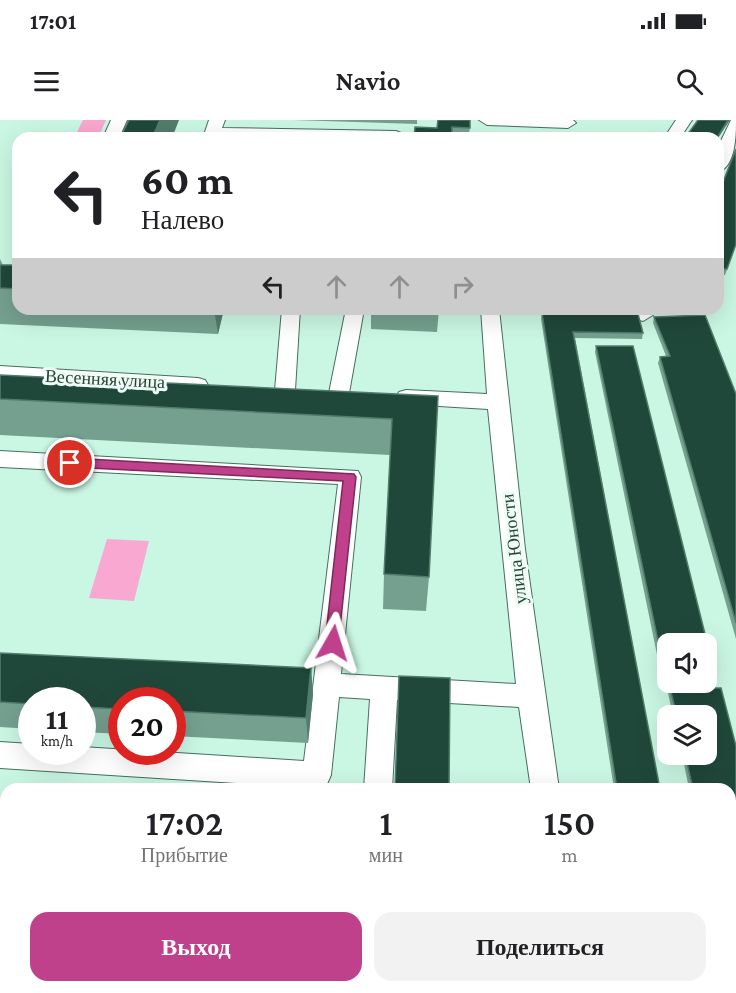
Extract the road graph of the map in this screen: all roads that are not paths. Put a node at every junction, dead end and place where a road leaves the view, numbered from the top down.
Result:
1 (486, 120) edge
2 (569, 122) edge
3 (736, 123) edge
4 (214, 130) edge
5 (275, 132) edge
6 (724, 152) edge
7 (291, 315) edge
8 (354, 315) edge
9 (490, 315) edge
10 (0, 373) edge
11 (213, 386) edge
12 (261, 388) edge
13 (285, 390) junction
14 (339, 393) junction
15 (362, 394) edge
16 (384, 396) edge
17 (497, 402) junction
18 (0, 459) edge
19 (329, 685) junction
20 (384, 689) junction
21 (531, 696) junction
22 (0, 755) edge
23 (378, 783) edge
24 (544, 783) edge

1 - 2 street
3 - 6 street
4 - 5 street
7 - 13 street
8 - 14 street
9 - 17 street, улица Юности
10 - 11 street, Весенняя улица
12 - 13 street
13 - 14 street
14 - 15 street
16 - 17 street
17 - 21 street, улица Юности
18 - 19 street
19 - 20 street
19 - 22 street
20 - 21 street
20 - 23 street
21 - 24 street, улица Юности

